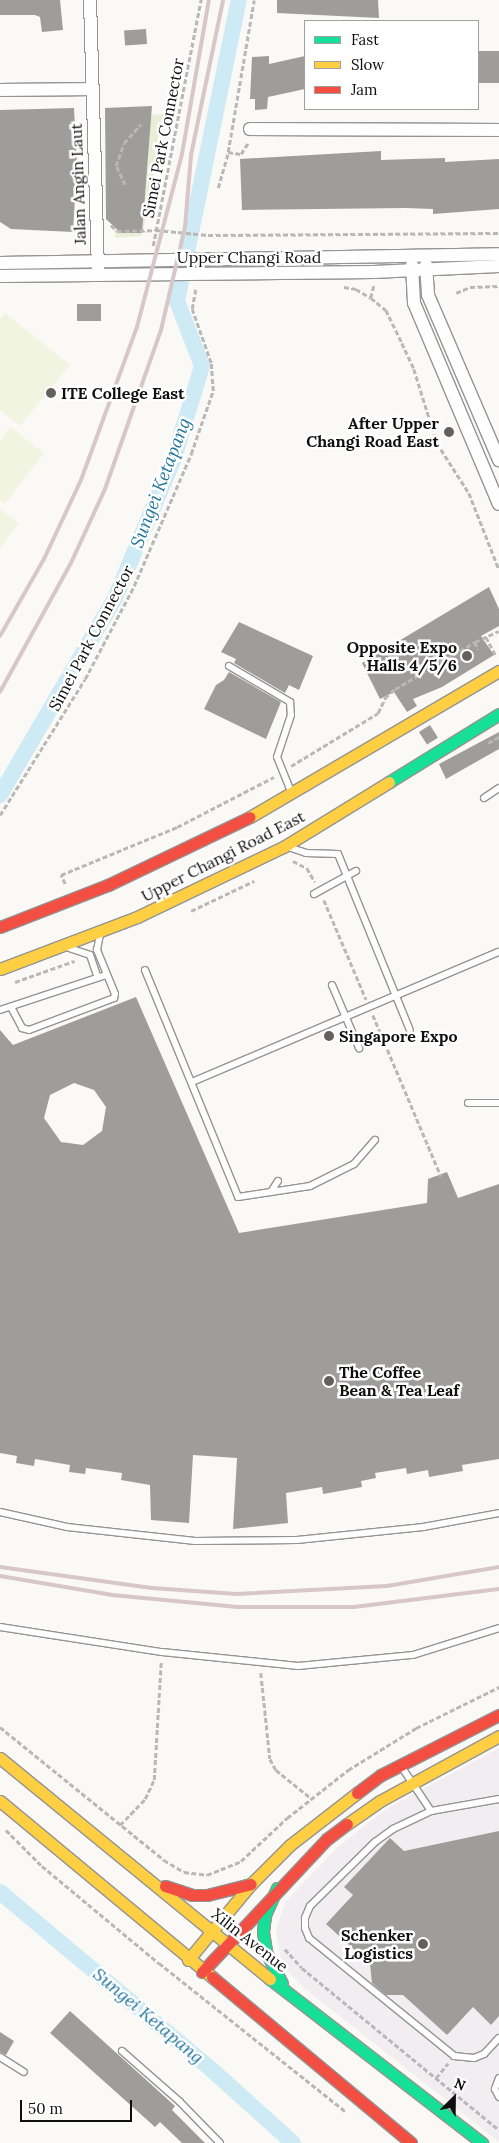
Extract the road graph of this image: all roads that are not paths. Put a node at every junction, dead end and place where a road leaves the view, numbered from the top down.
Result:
1 (90, 0) edge
2 (91, 89) junction
3 (0, 90) edge
4 (250, 129) dead end
5 (499, 130) edge
6 (499, 254) edge
7 (412, 258) junction
8 (426, 258) junction
9 (0, 263) edge
10 (98, 264) junction
11 (499, 266) edge
12 (173, 268) junction
13 (203, 270) junction
14 (426, 271) junction
15 (412, 272) junction
16 (0, 276) edge
17 (98, 277) junction
18 (499, 460) edge
19 (499, 504) edge
20 (229, 666) dead end
21 (499, 671) edge
22 (499, 714) edge
23 (499, 788) edge
24 (291, 794) junction
25 (484, 798) dead end
26 (285, 847) junction
27 (356, 871) dead end
28 (349, 876) junction
29 (314, 894) dead end
30 (0, 927) edge
31 (101, 931) junction
32 (64, 946) junction
33 (499, 952) edge
34 (0, 969) edge
35 (145, 970) dead end
36 (106, 975) junction
37 (98, 978) junction
38 (332, 985) dead end
39 (395, 996) junction
40 (11, 1006) junction
41 (0, 1010) edge
42 (345, 1017) junction
43 (410, 1030) dead end
44 (359, 1048) dead end
45 (192, 1082) junction
46 (468, 1103) dead end
47 (499, 1103) edge
48 (375, 1140) dead end
49 (278, 1181) dead end
50 (271, 1192) junction
51 (0, 1512) edge
52 (499, 1513) edge
53 (0, 1627) edge
54 (499, 1628) edge
55 (499, 1714) edge
56 (499, 1736) edge
57 (0, 1758) edge
58 (400, 1765) junction
59 (413, 1782) junction
60 (499, 1799) edge
61 (0, 1801) edge
62 (431, 1811) junction
63 (157, 1884) junction
64 (251, 1884) junction
65 (277, 1888) junction
66 (211, 1931) junction
67 (226, 1944) junction
68 (188, 1960) junction
69 (202, 1972) junction
70 (285, 1988) junction
71 (499, 2038) edge
72 (122, 2051) dead end
73 (0, 2057) edge
74 (24, 2072) dead end
75 (499, 2078) edge
76 (499, 2097) edge
77 (220, 2143) edge
78 (411, 2143) edge
79 (482, 2143) edge

1 - 2 street, Jalan Angin Laut
2 - 3 street
2 - 10 street, Jalan Angin Laut
4 - 5 street
6 - 8 street, Upper Changi Road
7 - 8 street, Upper Changi Road
7 - 13 street, Upper Changi Road
7 - 15 street
8 - 14 street
9 - 10 street, Upper Changi Road
10 - 12 street, Upper Changi Road
10 - 17 street, Jalan Angin Laut
11 - 14 street, Upper Changi Road
12 - 13 street, Upper Changi Road
12 - 17 street, Upper Changi Road
13 - 15 street, Upper Changi Road
14 - 15 street, Upper Changi Road
14 - 18 street
15 - 19 street
16 - 17 street, Upper Changi Road
20 - 24 lane
21 - 24 main road, Upper Changi Road East
22 - 26 main road, Upper Changi Road East
23 - 25 lane
24 - 30 main road, Upper Changi Road East
26 - 28 lane
26 - 31 main road, Upper Changi Road East
27 - 28 lane
28 - 29 lane
28 - 39 lane
31 - 32 main road, Upper Changi Road East
31 - 36 lane
32 - 34 main road, Upper Changi Road East
32 - 37 lane
33 - 39 lane
35 - 45 lane
36 - 37 lane
36 - 40 lane
37 - 40 lane
38 - 42 lane
39 - 42 lane
39 - 43 lane
40 - 41 lane
42 - 44 lane
42 - 45 lane
45 - 50 lane
46 - 47 lane
48 - 50 lane
49 - 50 lane
51 - 52 lane
53 - 54 lane
55 - 58 main road
56 - 59 main road
57 - 63 main road, Xilin Avenue
58 - 59 lane
58 - 64 main road
59 - 62 lane
59 - 65 main road
60 - 62 lane
61 - 68 main road
62 - 71 lane
63 - 64 main road
63 - 66 main road, Xilin Avenue
64 - 66 main road
65 - 67 main road
65 - 70 main road
66 - 67 main road, Xilin Avenue
66 - 68 main road
67 - 69 main road
67 - 70 main road, Xilin Avenue
68 - 69 main road
69 - 78 main road
70 - 79 main road, Xilin Avenue
72 - 77 lane
73 - 74 lane
75 - 76 lane

